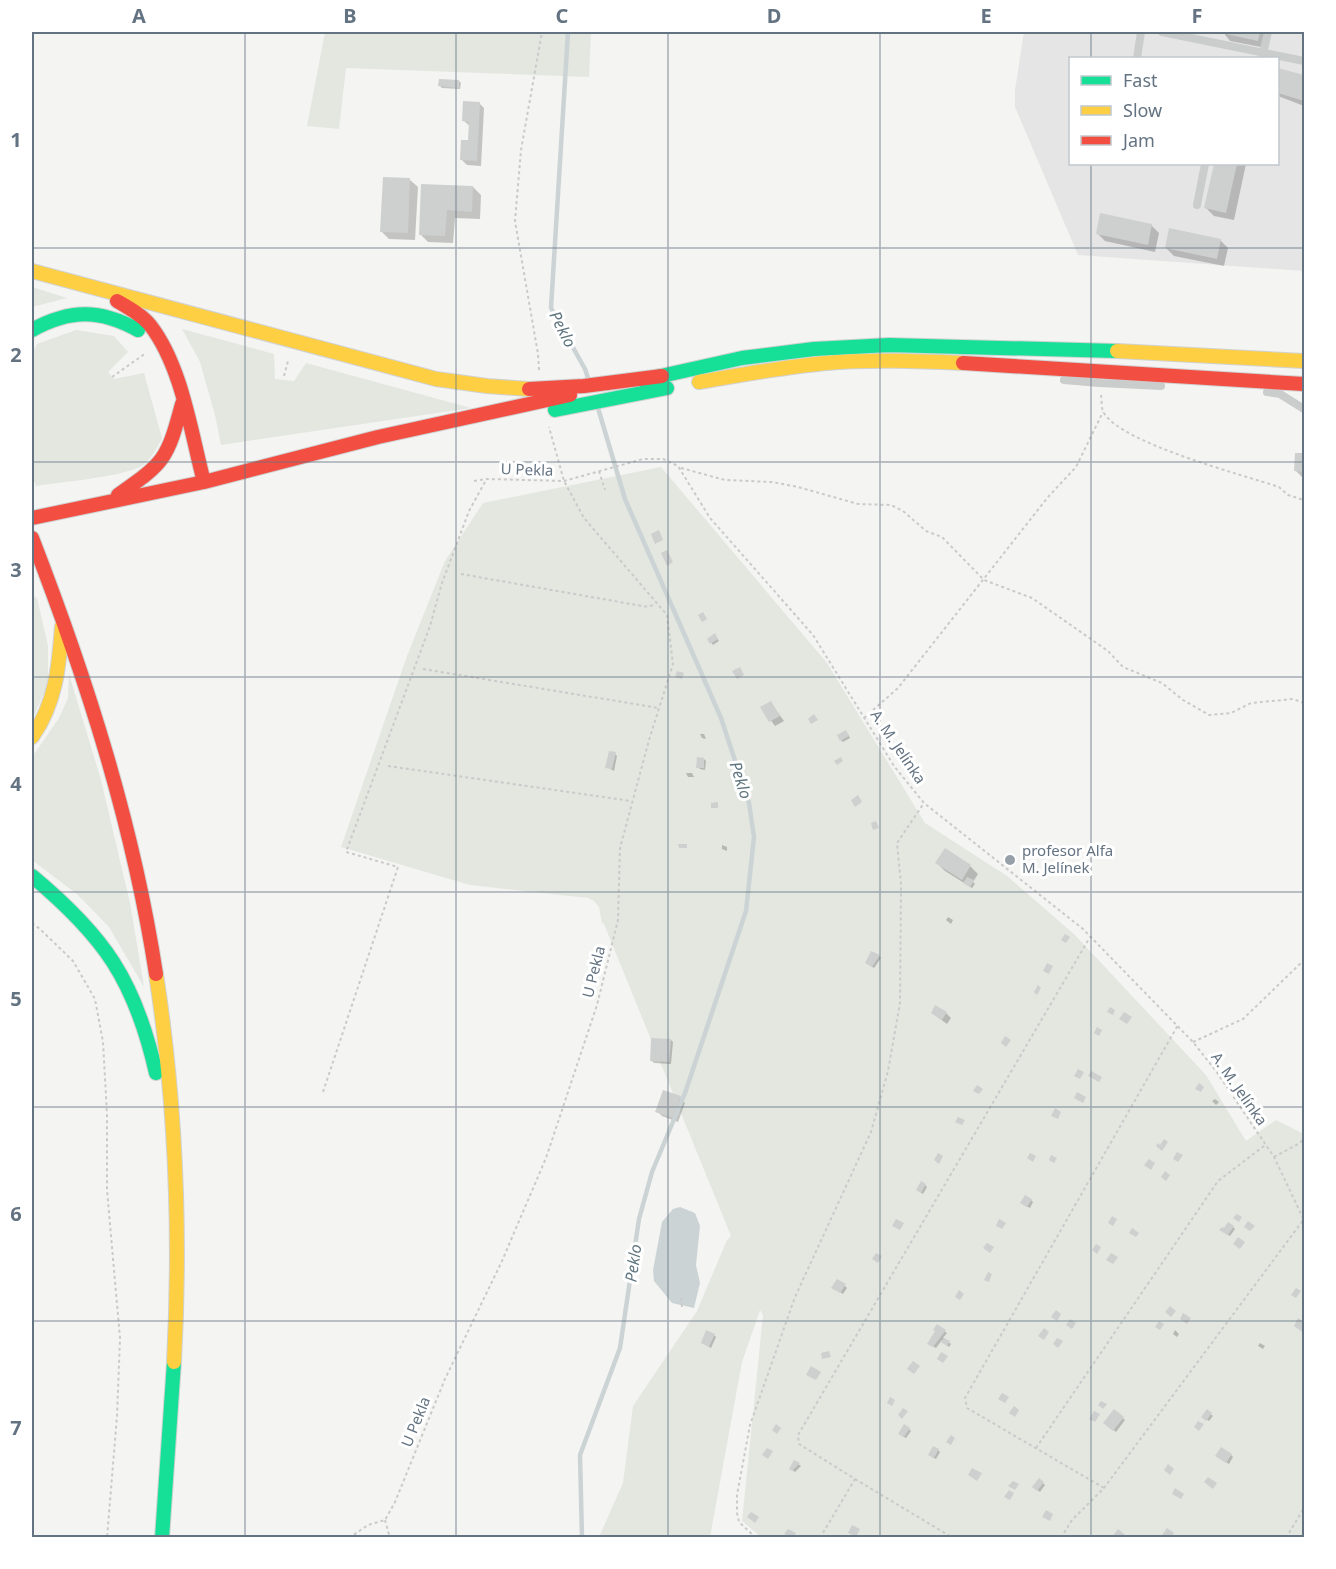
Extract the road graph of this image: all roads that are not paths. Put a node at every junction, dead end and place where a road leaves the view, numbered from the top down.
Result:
1 (1141, 32) edge
2 (1162, 32) edge
3 (1268, 32) edge
4 (1263, 55) edge
5 (1137, 57) edge
6 (1279, 57) edge
7 (1305, 61) edge
8 (1205, 165) edge
9 (1197, 205) dead end
10 (32, 271) edge
11 (94, 288) junction
12 (32, 330) edge
13 (1305, 361) edge
14 (973, 363) junction
15 (1048, 378) dead end
16 (176, 379) junction
17 (1058, 379) dead end
18 (1305, 384) edge
19 (1170, 386) dead end
20 (1217, 388) dead end
21 (613, 389) junction
22 (562, 398) junction
23 (183, 402) junction
24 (1305, 409) edge
25 (204, 482) junction
26 (108, 502) junction
27 (32, 518) edge
28 (32, 538) edge
29 (63, 617) junction
30 (32, 737) edge
31 (32, 876) edge
32 (178, 1201) junction
33 (162, 1538) edge

1 - 5 lane
2 - 4 lane
3 - 4 lane
6 - 7 lane
8 - 9 lane
10 - 11 main road
11 - 16 main road
11 - 22 main road
12 - 16 main road
13 - 21 main road
14 - 15 lane
14 - 18 main road
14 - 21 main road
16 - 23 main road
17 - 19 lane
20 - 24 lane
21 - 22 main road
21 - 22 main road
22 - 25 main road
22 - 25 main road
23 - 25 main road
23 - 26 main road
25 - 26 main road
26 - 27 main road
28 - 29 main road
29 - 30 main road
29 - 32 main road
31 - 32 main road
32 - 33 main road

